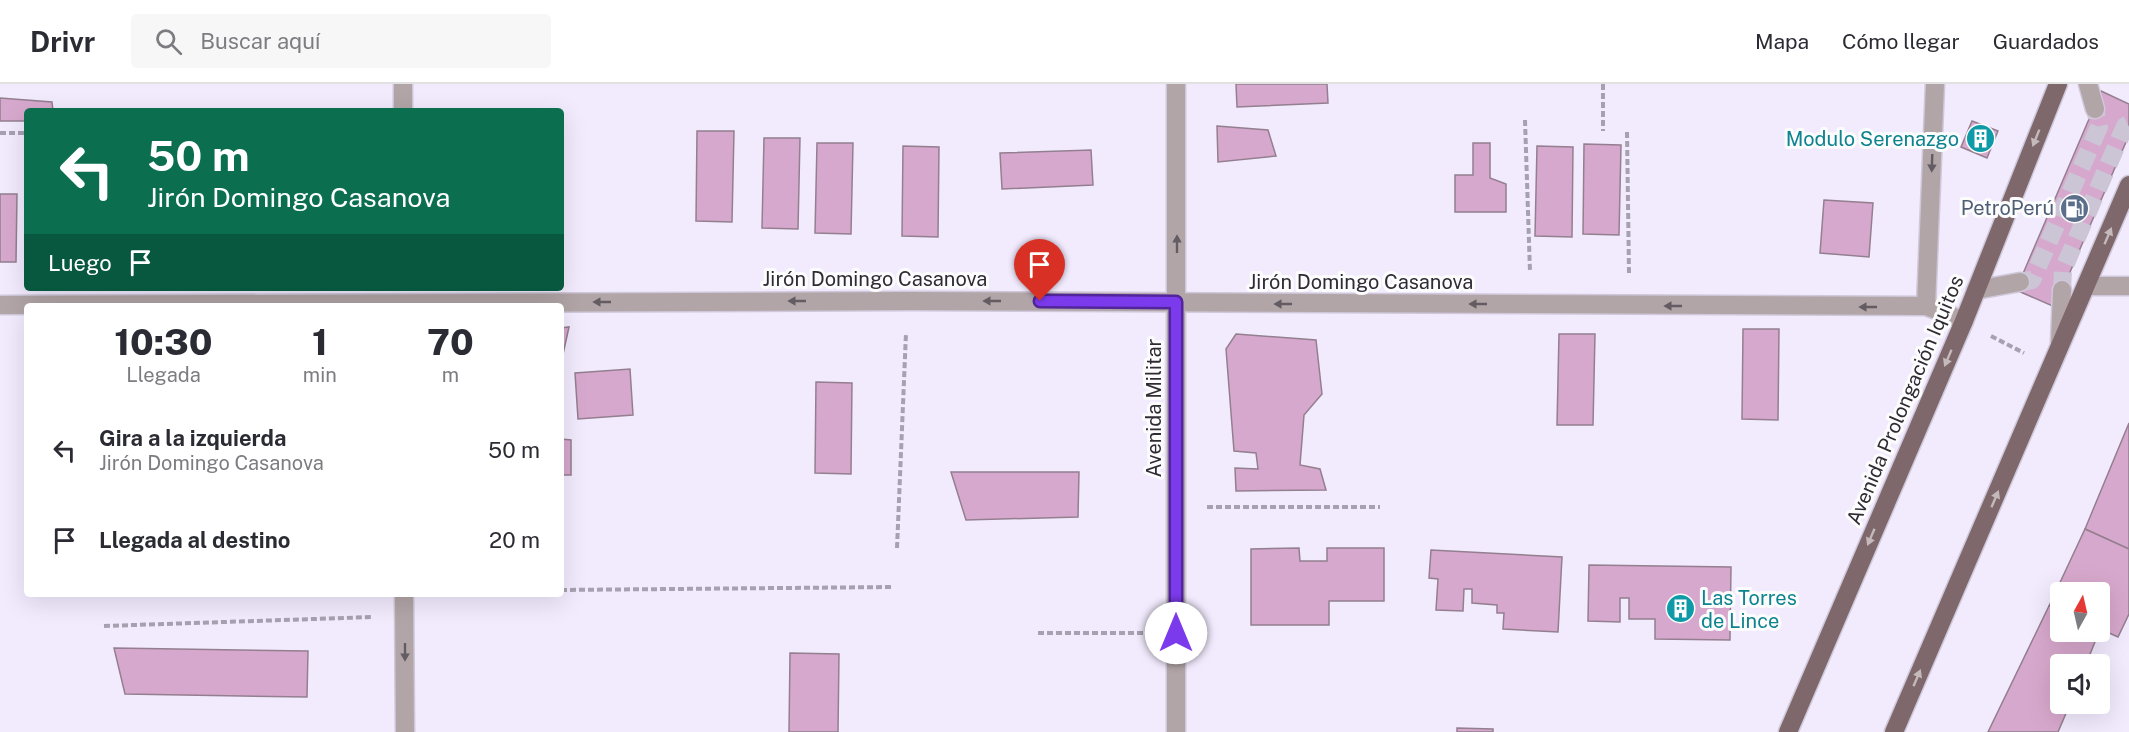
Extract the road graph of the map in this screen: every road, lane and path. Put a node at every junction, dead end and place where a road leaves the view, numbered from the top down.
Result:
1 (403, 84) edge
2 (1176, 84) edge
3 (1603, 84) edge
4 (1935, 84) edge
5 (2058, 84) edge
6 (2088, 84) edge
7 (403, 108) edge
8 (2095, 109) tunnel mouth
9 (1525, 120) dead end
10 (1603, 131) dead end
11 (1627, 132) dead end
12 (0, 133) edge
13 (24, 133) edge
14 (2129, 186) edge
15 (2020, 282) tunnel mouth
16 (2087, 286) junction
17 (2129, 286) edge
18 (1976, 290) junction
19 (2062, 290) tunnel mouth
20 (403, 299) edge
21 (908, 301) junction
22 (1176, 302) junction
23 (134, 303) edge
24 (0, 305) edge
25 (24, 305) edge
26 (1530, 305) junction
27 (1629, 306) junction
28 (1926, 306) junction
29 (1964, 321) junction
30 (2060, 345) junction
31 (2051, 368) junction
32 (1176, 507) junction
33 (1380, 507) dead end
34 (897, 548) dead end
35 (892, 587) dead end
36 (564, 590) edge
37 (404, 597) edge
38 (404, 616) junction
39 (104, 626) dead end
40 (1038, 633) dead end
41 (1176, 633) junction
42 (405, 732) edge
43 (1176, 732) edge
44 (1788, 732) edge
45 (1894, 732) edge

1 - 7 street
22 -> 2 street, Avenida Militar
3 - 10 path
4 -> 28 street
5 -> 18 main road, Avenida Prolongación Iquitos
6 - 8 street
9 - 26 path
11 - 27 path
12 - 13 path
16 -> 14 main road
15 - 18 street
16 - 17 street
16 - 30 main road
18 - 29 main road, Avenida Prolongación Iquitos
19 - 30 street
21 -> 20 street, Jirón Domingo Casanova
20 - 23 street, Jirón Domingo Casanova
22 -> 21 street, Jirón Domingo Casanova
21 - 34 path
26 -> 22 street, Jirón Domingo Casanova
22 - 32 street, Avenida Militar
24 - 25 street, Jirón Domingo Casanova
26 - 27 street, Jirón Domingo Casanova
28 -> 27 street, Jirón Domingo Casanova
28 - 29 street, Jirón Domingo Casanova
29 - 31 path
29 -> 44 main road, Avenida Prolongación Iquitos
30 - 31 main road
45 -> 31 main road
32 - 33 path
32 - 41 street, Avenida Militar
35 - 36 path
37 - 38 street
38 - 39 path
38 -> 42 street
40 - 41 path
41 - 43 street, Avenida Militar

